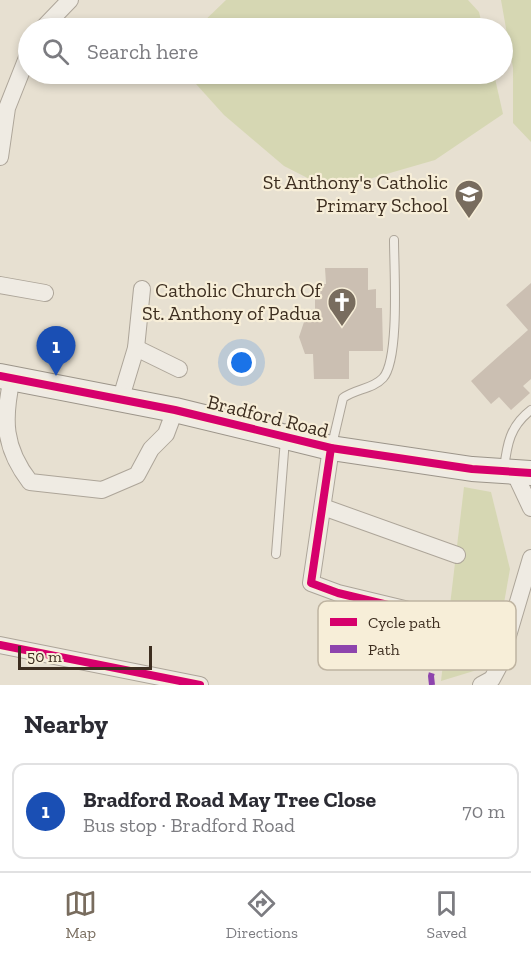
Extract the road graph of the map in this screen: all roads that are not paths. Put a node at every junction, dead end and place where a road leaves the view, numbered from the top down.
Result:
1 (70, 0) edge
2 (53, 18) edge
3 (18, 80) edge
4 (0, 157) edge
5 (394, 240) dead end
6 (0, 285) edge
7 (142, 289) dead end
8 (45, 293) dead end
9 (136, 348) junction
10 (179, 369) dead end
11 (6, 377) edge
12 (120, 401) junction
13 (175, 410) junction
14 (531, 410) edge
15 (285, 438) junction
16 (331, 448) junction
17 (517, 473) edge
18 (323, 507) junction
19 (531, 508) edge
20 (276, 554) dead end
21 (457, 555) dead end
22 (531, 558) edge
23 (371, 601) edge
24 (516, 610) edge
25 (0, 645) edge
26 (498, 670) edge
27 (175, 683) edge
28 (490, 683) edge
29 (200, 685) edge

1 - 2 street
3 - 4 street
5 - 16 lane
6 - 8 street
7 - 9 street
9 - 10 street
9 - 12 street
11 - 12 street, Bradford Road
11 - 13 street, Bradford Road
12 - 13 street, Bradford Road
13 - 15 street, Bradford Road
14 - 17 lane
15 - 16 street, Bradford Road
15 - 20 lane
16 - 17 street, Bradford Road
16 - 18 street
17 - 19 street
18 - 21 street
18 - 23 street
22 - 24 street
25 - 27 street
26 - 28 street
27 - 29 street

